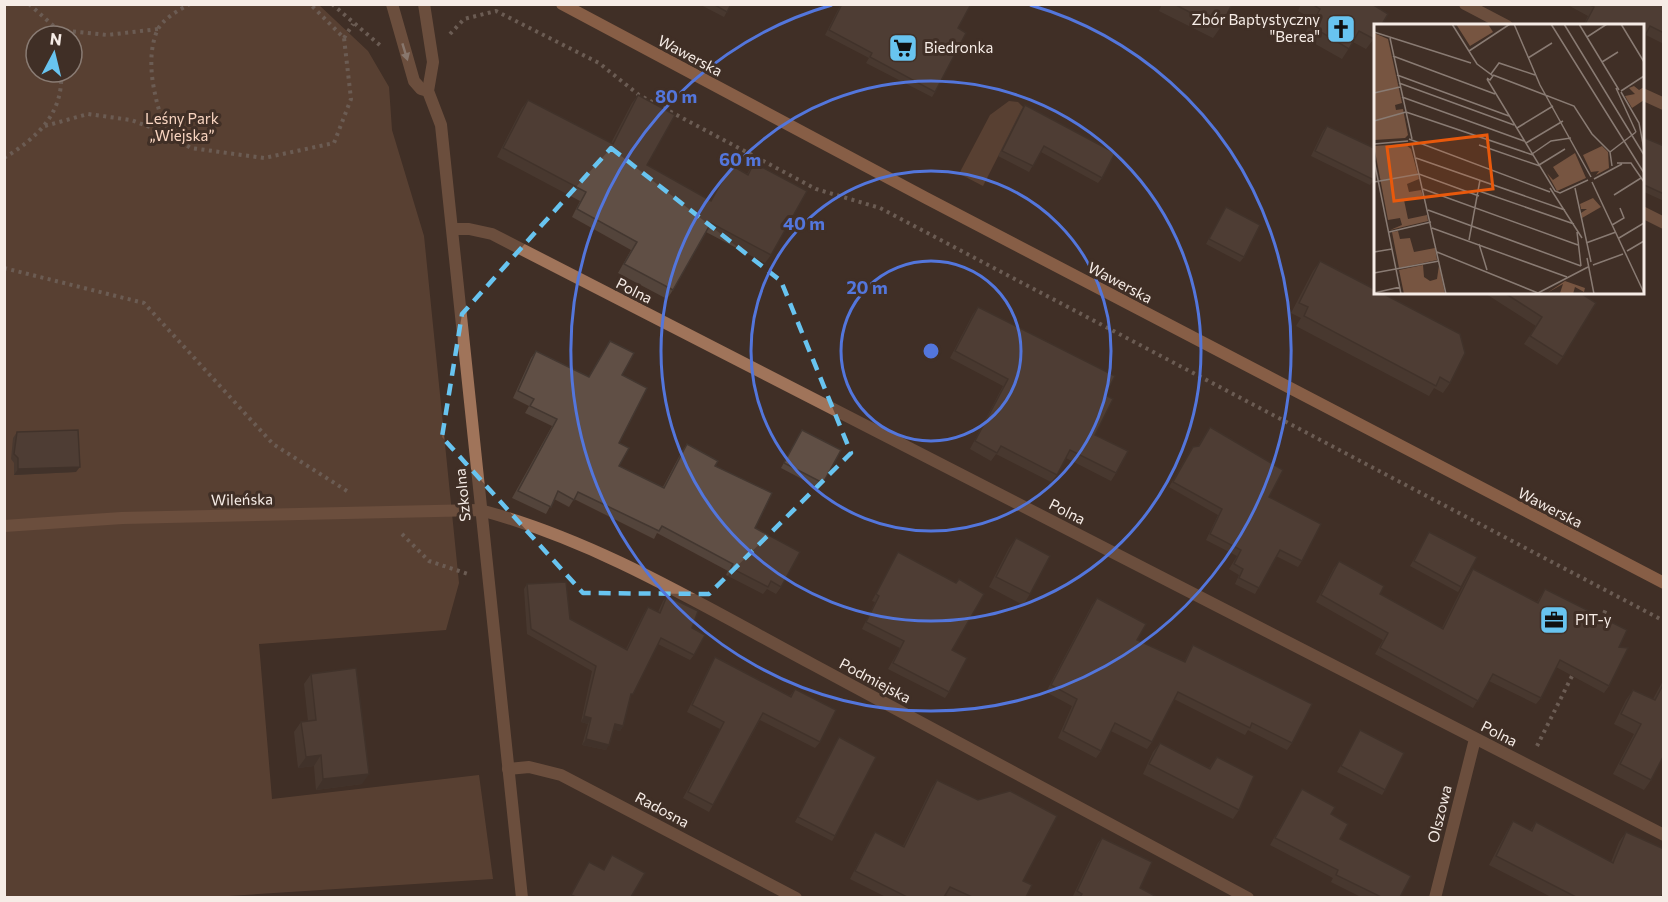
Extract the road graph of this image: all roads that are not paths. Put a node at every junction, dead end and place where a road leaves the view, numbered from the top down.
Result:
1 (392, 4) edge
2 (424, 4) edge
3 (1465, 4) edge
4 (561, 5) edge
5 (1503, 24) edge
6 (428, 91) junction
7 (1644, 95) edge
8 (1664, 104) edge
9 (1644, 213) edge
10 (1664, 223) edge
11 (453, 229) junction
12 (480, 510) junction
13 (4, 526) edge
14 (1664, 583) edge
15 (1475, 739) junction
16 (508, 769) junction
17 (1664, 835) edge
18 (522, 897) edge
19 (796, 897) edge
20 (1248, 897) edge
21 (1435, 897) edge

1 -> 6 street, Szkolna
2 - 6 street
3 - 5 street
4 - 14 street, Wawerska
6 - 11 street, Szkolna
7 - 8 street
9 - 10 street
11 - 12 street, Szkolna
11 - 15 street, Polna
12 - 13 street, Wileńska
12 - 16 street, Szkolna
12 - 20 street, Podmiejska
15 - 17 street, Polna
15 - 21 street, Olszowa
16 - 18 street, Szkolna
16 - 19 street, Radosna

